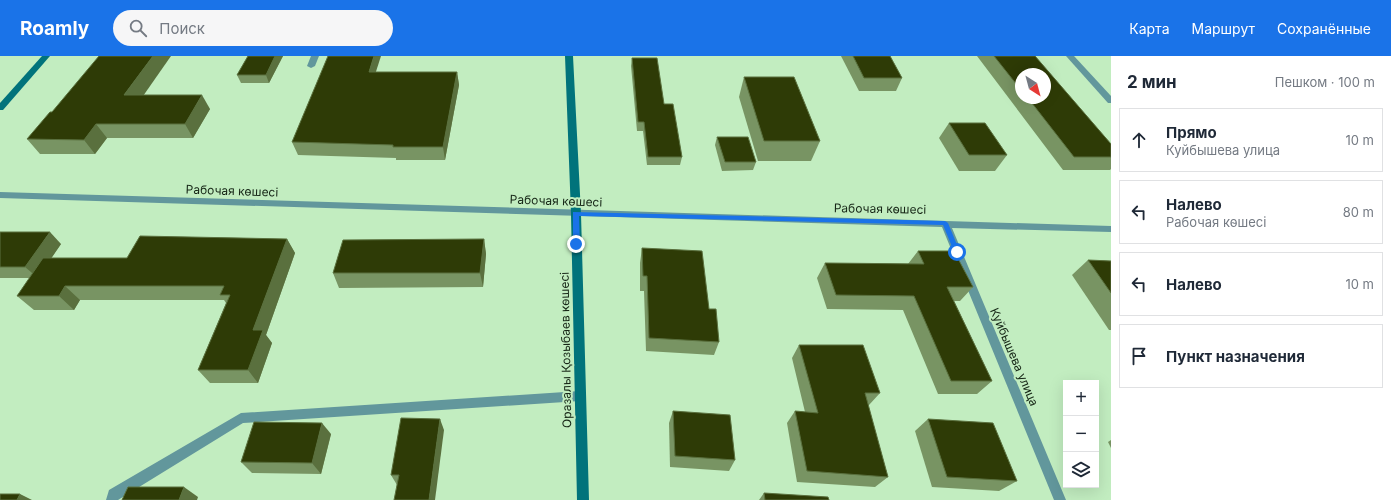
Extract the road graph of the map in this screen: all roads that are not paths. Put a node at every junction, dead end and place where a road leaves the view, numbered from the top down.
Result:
1 (46, 56) edge
2 (315, 56) edge
3 (569, 56) edge
4 (1070, 56) edge
5 (311, 66) dead end
6 (1111, 101) edge
7 (0, 108) edge
8 (0, 196) edge
9 (576, 214) junction
10 (945, 223) junction
11 (1111, 229) edge
12 (580, 396) junction
13 (112, 500) edge
14 (583, 500) edge
15 (1060, 500) edge

1 - 7 street
2 - 5 street
3 - 9 street, Оразалы Қозыбаев көшесі
4 - 6 street
8 - 9 street, Рабочая көшесі
9 - 10 street, Рабочая көшесі
9 - 12 street, Оразалы Қозыбаев көшесі
10 - 11 street, Рабочая көшесі
10 - 15 street, Куйбышева улица
12 - 13 street
12 - 14 street, Оразалы Қозыбаев көшесі

